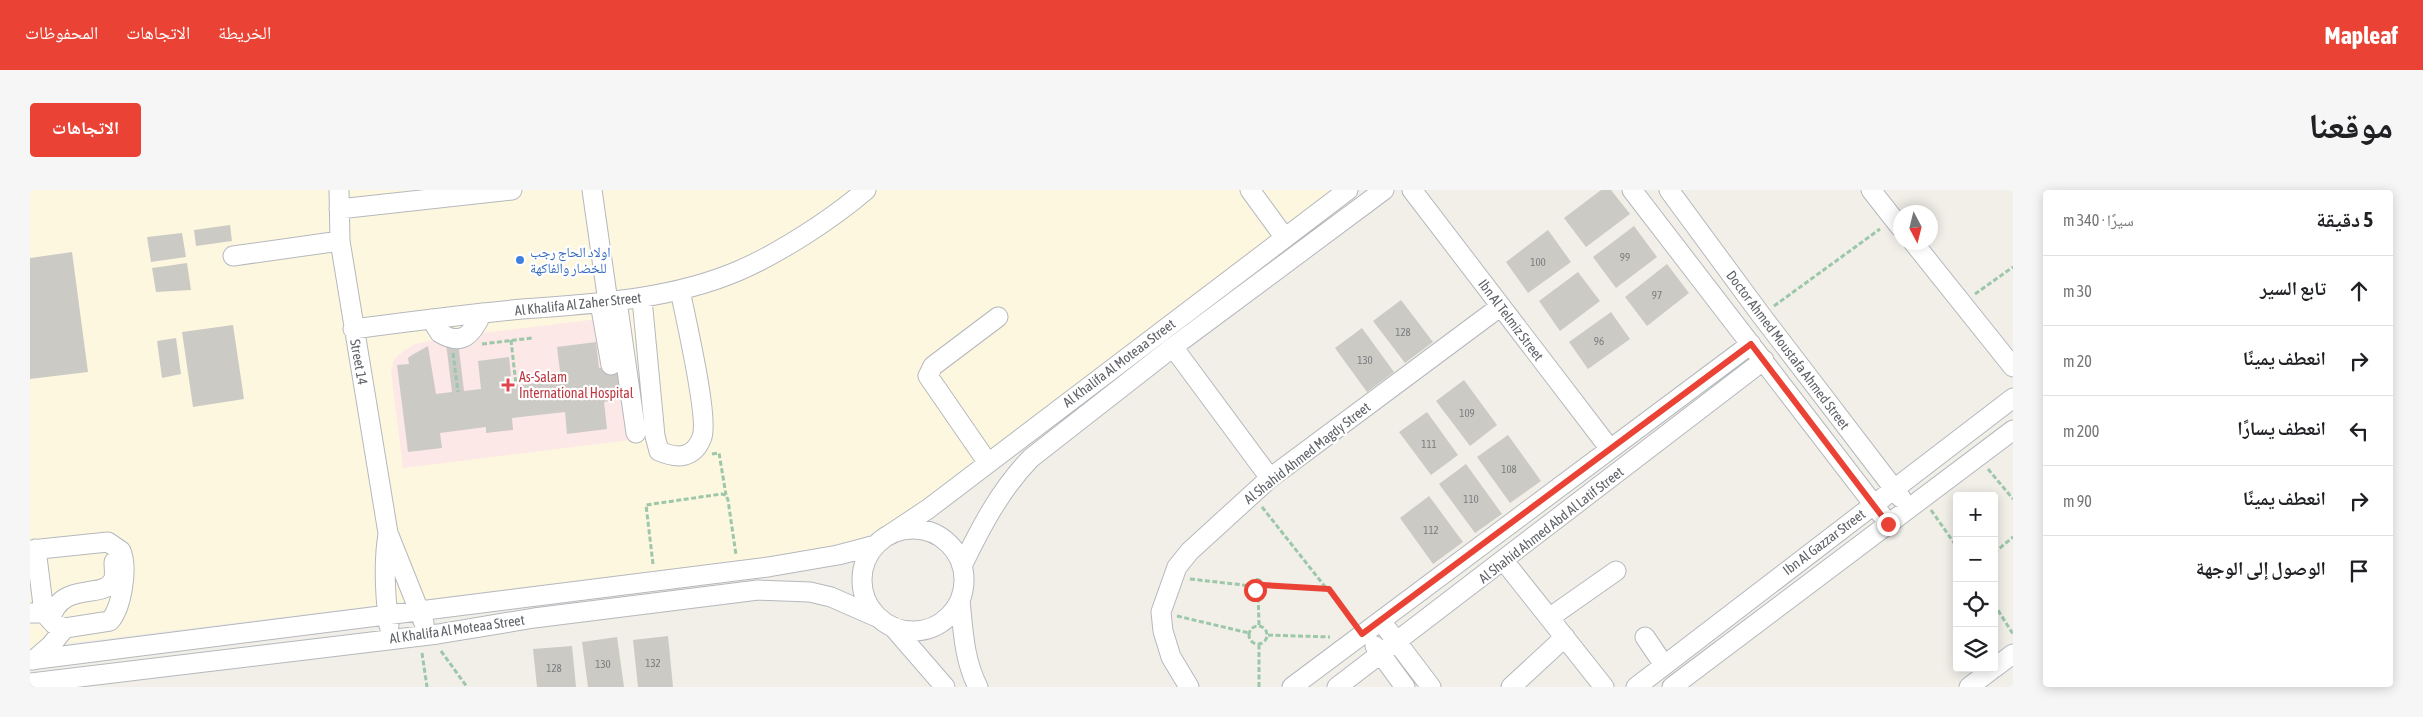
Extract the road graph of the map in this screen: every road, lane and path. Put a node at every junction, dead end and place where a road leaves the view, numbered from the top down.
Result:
1 (339, 190) edge
2 (512, 190) edge
3 (592, 190) edge
4 (866, 190) edge
5 (1250, 190) edge
6 (1348, 190) edge
7 (1384, 190) edge
8 (1412, 190) edge
9 (1632, 190) edge
10 (1871, 190) edge
11 (1672, 191) edge
12 (339, 210) junction
13 (1893, 218) edge
14 (1893, 226) edge
15 (1286, 238) junction
16 (340, 241) junction
17 (1919, 250) edge
18 (233, 256) dead end
19 (2013, 267) edge
20 (680, 290) junction
21 (642, 299) junction
22 (608, 302) junction
23 (1962, 304) junction
24 (1501, 306) junction
25 (482, 313) junction
26 (1761, 315) junction
27 (998, 316) dead end
28 (431, 318) junction
29 (353, 329) junction
30 (451, 338) junction
31 (532, 338) dead end
32 (511, 340) junction
33 (481, 344) dead end
34 (1751, 344) junction
35 (1173, 347) junction
36 (1764, 360) junction
37 (611, 365) dead end
38 (2013, 367) edge
39 (516, 385) dead end
40 (458, 392) dead end
41 (1076, 394) junction
42 (2013, 398) edge
43 (1089, 411) junction
44 (2013, 430) edge
45 (636, 433) dead end
46 (695, 448) junction
47 (1610, 449) junction
48 (1978, 456) junction
49 (988, 463) junction
50 (1270, 478) junction
51 (1894, 489) junction
52 (1252, 494) junction
53 (726, 495) junction
54 (2013, 499) edge
55 (1916, 503) junction
56 (1874, 505) junction
57 (1888, 524) junction
58 (388, 533) junction
59 (2013, 537) edge
60 (882, 540) junction
61 (1953, 543) edge
62 (116, 546) junction
63 (1998, 549) edge
64 (33, 550) edge
65 (1504, 561) junction
66 (962, 566) junction
67 (739, 570) junction
68 (1616, 571) dead end
69 (1173, 576) junction
70 (655, 581) junction
71 (1263, 585) junction
72 (1252, 586) junction
73 (1329, 589) junction
74 (1258, 590) junction
75 (960, 600) junction
76 (1998, 610) edge
77 (420, 612) junction
78 (1161, 612) junction
79 (388, 615) junction
80 (47, 618) edge
81 (1549, 618) junction
82 (1381, 620) junction
83 (886, 623) junction
84 (1258, 626) junction
85 (1249, 633) junction
86 (1364, 634) junction
87 (2013, 634) edge
88 (1268, 635) junction
89 (424, 636) junction
90 (1331, 637) dead end
91 (1645, 637) dead end
92 (1565, 638) junction
93 (391, 639) junction
94 (1397, 642) junction
95 (180, 643) junction
96 (1259, 644) junction
97 (1381, 654) junction
98 (2013, 654) edge
99 (32, 660) edge
100 (183, 664) junction
101 (1664, 665) junction
102 (1998, 665) edge
103 (137, 671) junction
104 (1989, 672) edge
105 (36, 684) edge
106 (122, 687) edge
107 (427, 687) edge
108 (467, 687) edge
109 (945, 687) edge
110 (978, 687) edge
111 (1189, 687) edge
112 (1259, 687) edge
113 (1292, 687) edge
114 (1337, 687) edge
115 (1405, 687) edge
116 (1431, 687) edge
117 (1511, 687) edge
118 (1604, 687) edge
119 (1636, 687) edge
120 (1672, 687) edge
121 (1969, 687) edge

1 - 12 street, Street 14
2 - 12 street
3 - 22 street
4 - 20 street, Al Khalifa Al Zaher Street
5 - 15 street
6 - 15 street, Al Khalifa Al Moteaa Street
7 - 35 street, Al Khalifa Al Moteaa Street
8 - 24 street, Ibn Al Telmiz Street
9 - 34 street, Doctor Ahmed Moustafa Ahmed Street
10 - 13 street
11 - 26 street, Doctor Ahmed Moustafa Ahmed Street
12 - 16 street, Street 14
14 - 26 path
15 - 41 street, Al Khalifa Al Moteaa Street
16 - 18 street
16 - 29 street, Street 14
17 - 23 street
19 - 23 path
20 - 21 street, Al Khalifa Al Zaher Street
20 - 46 street
21 - 22 street, Al Khalifa Al Zaher Street
21 - 46 street
22 - 25 street, Al Khalifa Al Zaher Street
22 - 37 street
22 - 45 street
23 - 38 street
24 - 47 street, Ibn Al Telmiz Street
24 - 50 street, Al Shahid Ahmed Magdy Street
25 - 28 street, Al Khalifa Al Zaher Street
25 - 30 street
26 - 51 street, Doctor Ahmed Moustafa Ahmed Street
27 - 49 street
28 - 29 street, Al Khalifa Al Zaher Street
28 - 30 street
29 - 58 street, Street 14
30 - 40 path
31 - 32 path
32 - 33 path
32 - 39 path
34 - 36 street, Doctor Ahmed Moustafa Ahmed Street
34 - 47 street, Al Shahid Ahmed Abd Al Latif Street
35 - 43 street, Al Khalifa Al Moteaa Street
35 - 50 street
36 - 56 street, Doctor Ahmed Moustafa Ahmed Street
36 - 65 street, Al Shahid Ahmed Abd Al Latif Street
41 - 43 street
41 - 49 street, Al Khalifa Al Moteaa Street
42 - 51 street, Ibn Al Gazzar Street
43 - 66 street, Al Khalifa Al Moteaa Street
44 - 48 street, Ibn Al Gazzar Street
46 - 53 path
47 - 82 street, Al Shahid Ahmed Abd Al Latif Street
48 - 54 path
48 - 55 street, Ibn Al Gazzar Street
49 - 60 street, Al Khalifa Al Moteaa Street
50 - 52 street, Al Shahid Ahmed Magdy Street
51 - 55 street, Doctor Ahmed Moustafa Ahmed Street
51 - 56 street, Ibn Al Gazzar Street
52 - 69 street, Al Shahid Ahmed Magdy Street
52 - 73 path
53 - 67 path
53 - 70 path
55 - 57 street, Ibn Al Gazzar Street
55 - 61 path
56 - 57 street, Doctor Ahmed Moustafa Ahmed Street
56 - 101 street, Ibn Al Gazzar Street
57 - 120 street, Ibn Al Gazzar Street
58 - 77 street, Street 14
58 - 79 street, Street 14
59 - 63 path
60 - 66 street
60 - 67 street, Al Khalifa Al Moteaa Street
60 - 83 street
62 - 64 street
62 - 80 street
62 - 80 street
64 - 80 street
65 - 81 street
65 - 94 street, Al Shahid Ahmed Abd Al Latif Street
66 - 75 street
67 - 70 street, Al Khalifa Al Moteaa Street
68 - 81 street
69 - 72 path
69 - 78 street, Al Shahid Ahmed Magdy Street
70 - 77 street, Al Khalifa Al Moteaa Street
71 - 72 path
71 - 73 path
71 - 74 path
72 - 74 path
73 - 86 path
74 - 84 path
75 - 83 street
75 - 110 street
76 - 87 path
77 - 79 street, Al Khalifa Al Moteaa Street
77 - 89 street, Street 14
78 - 85 path
78 - 111 street, Al Shahid Ahmed Magdy Street
79 - 93 street, Street 14
79 - 95 street, Al Khalifa Al Moteaa Street
80 - 99 street
81 - 92 street
82 - 86 street, Al Shahid Ahmed Abd Al Latif Street
82 - 94 street
83 - 89 street, Al Khalifa Al Moteaa Street
83 - 109 street
84 - 85 path
84 - 88 path
85 - 96 path
86 - 97 street
86 - 113 street, Al Shahid Ahmed Abd Al Latif Street
88 - 90 path
88 - 96 path
89 - 93 street, Al Khalifa Al Moteaa Street
89 - 107 path
89 - 108 path
91 - 101 street
92 - 117 street
92 - 118 street
93 - 100 street, Al Khalifa Al Moteaa Street
94 - 97 street, Al Shahid Ahmed Abd Al Latif Street
94 - 116 street
95 - 99 street, Al Khalifa Al Moteaa Street
95 - 100 street
96 - 112 path
97 - 114 street, Al Shahid Ahmed Abd Al Latif Street
97 - 115 street
98 - 102 street
100 - 103 street, Al Khalifa Al Moteaa Street
101 - 119 street, Ibn Al Gazzar Street
103 - 105 street, Al Khalifa Al Moteaa Street
103 - 106 street
104 - 121 street

